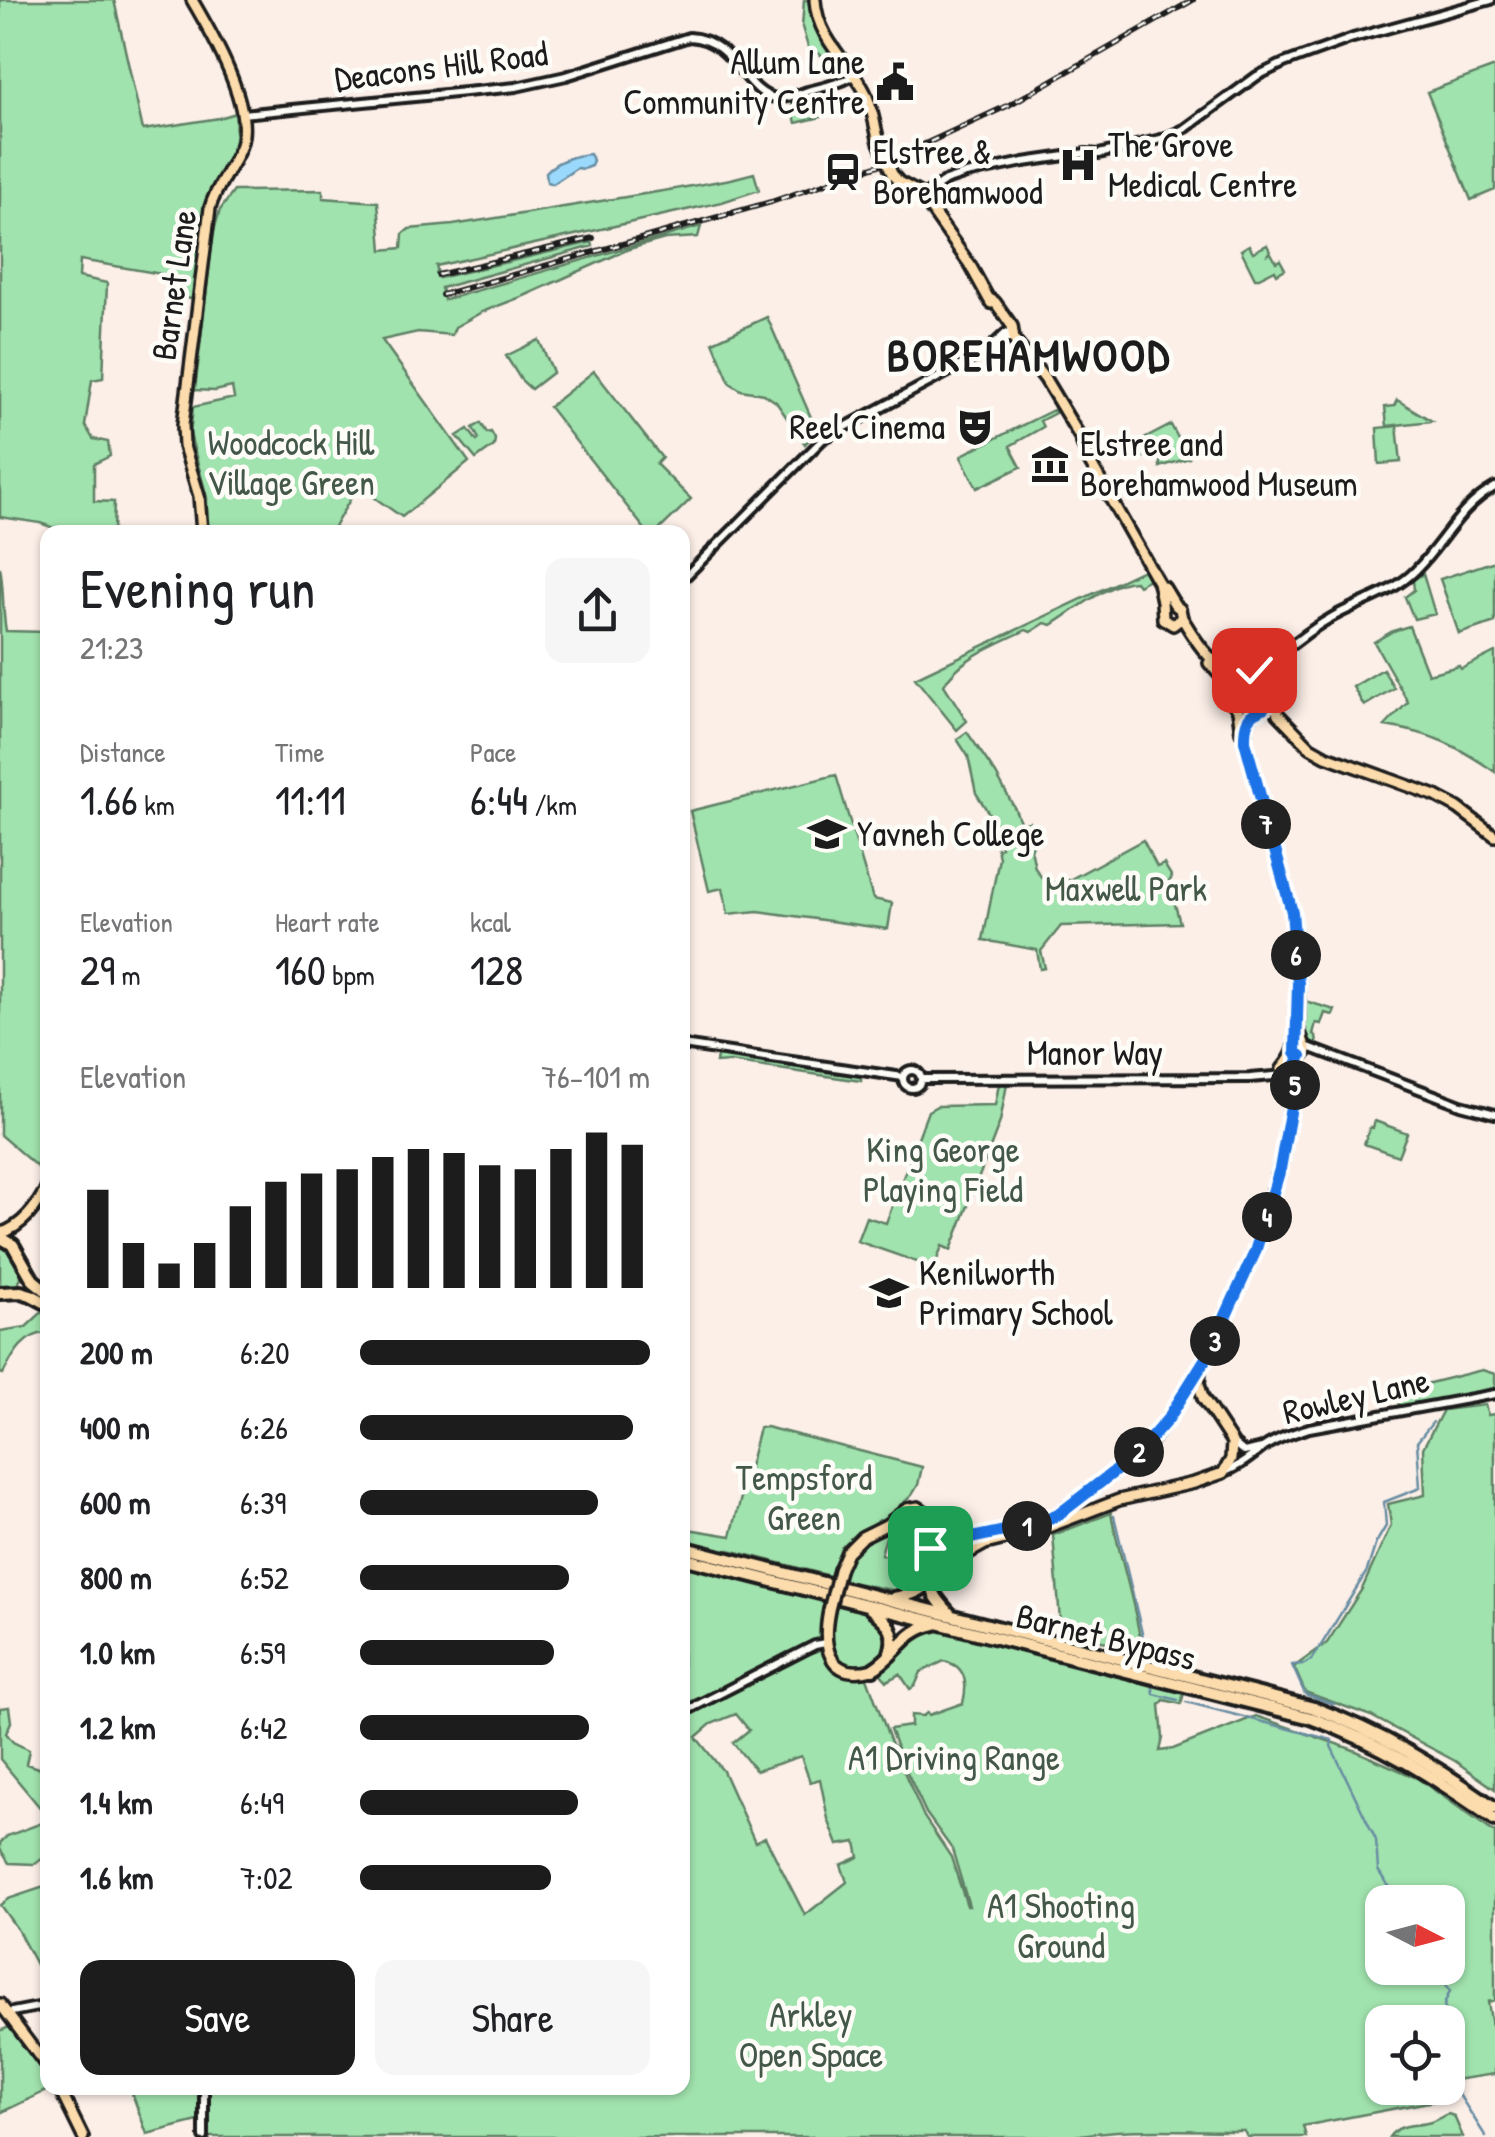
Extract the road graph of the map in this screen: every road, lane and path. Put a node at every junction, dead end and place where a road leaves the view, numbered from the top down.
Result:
1 (192, 0) edge
2 (815, 0) edge
3 (1491, 0) edge
4 (854, 76) junction
5 (242, 114) junction
6 (925, 196) junction
7 (1012, 333) junction
8 (1083, 444) junction
9 (1495, 487) edge
10 (201, 525) edge
11 (690, 572) edge
12 (1175, 605) junction
13 (1163, 610) junction
14 (1177, 621) junction
15 (1273, 659) junction
16 (1247, 670) junction
17 (1270, 685) junction
18 (1228, 689) junction
19 (1238, 710) junction
20 (1259, 711) junction
21 (1278, 714) junction
22 (1264, 814) junction
23 (1495, 836) edge
24 (690, 1046) edge
25 (1301, 1049) junction
26 (1288, 1070) junction
27 (1495, 1114) edge
28 (40, 1199) edge
29 (14, 1229) junction
30 (0, 1235) edge
31 (13, 1245) junction
32 (28, 1272) junction
33 (40, 1287) edge
34 (18, 1291) junction
35 (0, 1293) edge
36 (40, 1300) edge
37 (1200, 1370) junction
38 (1495, 1394) edge
39 (1203, 1398) junction
40 (1177, 1404) junction
41 (1232, 1442) junction
42 (1263, 1448) junction
43 (1223, 1473) junction
44 (1107, 1479) junction
45 (1119, 1500) junction
46 (904, 1510) junction
47 (875, 1530) junction
48 (912, 1533) junction
49 (952, 1542) junction
50 (690, 1549) edge
51 (933, 1556) junction
52 (690, 1560) edge
53 (952, 1563) junction
54 (888, 1599) junction
55 (864, 1604) junction
56 (950, 1615) junction
57 (939, 1623) junction
58 (825, 1643) junction
59 (889, 1657) junction
60 (873, 1669) joint
61 (690, 1709) edge
62 (1495, 1808) edge
63 (1495, 1820) edge
64 (40, 2006) edge
65 (4, 2009) edge
66 (40, 2057) edge
67 (61, 2095) edge
68 (204, 2095) edge
69 (82, 2137) edge
70 (204, 2137) edge

1 - 5 main road, Barnet Lane
2 - 4 main road
3 - 6 street
4 - 5 street, Deacons Hill Road
4 - 6 main road, bridge
5 - 10 main road, Barnet Lane
6 - 7 main road
7 - 8 main road
7 - 11 street
8 - 12 main road
8 - 13 main road
9 - 15 street
12 - 13 main road
12 - 14 main road
13 - 14 main road
14 - 16 main road
14 - 18 main road
15 - 16 street
15 - 17 street
16 - 17 main road
16 - 18 main road
17 - 20 main road
17 - 21 main road
18 - 19 main road
19 - 20 main road
19 - 22 main road
20 - 21 main road
20 - 22 main road
21 - 23 main road
22 - 25 main road
24 - 26 street, Manor Way
25 - 26 main road
25 - 27 street
26 - 37 main road
28 - 29 main road
29 - 30 main road
29 - 31 main road
30 - 31 highway
31 - 32 highway
32 - 33 highway
32 - 34 highway
34 - 35 highway
34 - 36 highway
37 - 39 main road
37 - 40 main road
38 - 42 street, Rowley Lane
39 - 40 main road
39 - 41 main road
40 - 44 main road
41 - 42 street
41 - 43 main road
42 - 43 street, Rowley Lane
43 - 45 main road, Rowley Lane
44 - 45 main road
44 - 49 main road
45 - 53 main road, Rowley Lane
46 - 47 main road
46 - 48 main road
46 - 49 main road
47 - 48 main road
47 - 58 main road, bridge
48 - 51 main road
49 - 53 main road
50 - 54 highway, Barnet Bypass
51 - 53 main road
51 - 54 highway
52 - 55 highway, Barnet Bypass
53 - 56 highway
54 - 56 highway, Barnet Bypass
55 - 57 highway, Barnet Bypass
55 - 59 highway
56 - 62 highway, Barnet Bypass
57 - 59 highway
57 - 63 highway, Barnet Bypass
58 - 60 main road
58 - 61 street
59 - 60 highway
64 - 65 street
65 - 66 main road
67 - 69 main road
68 - 70 street

